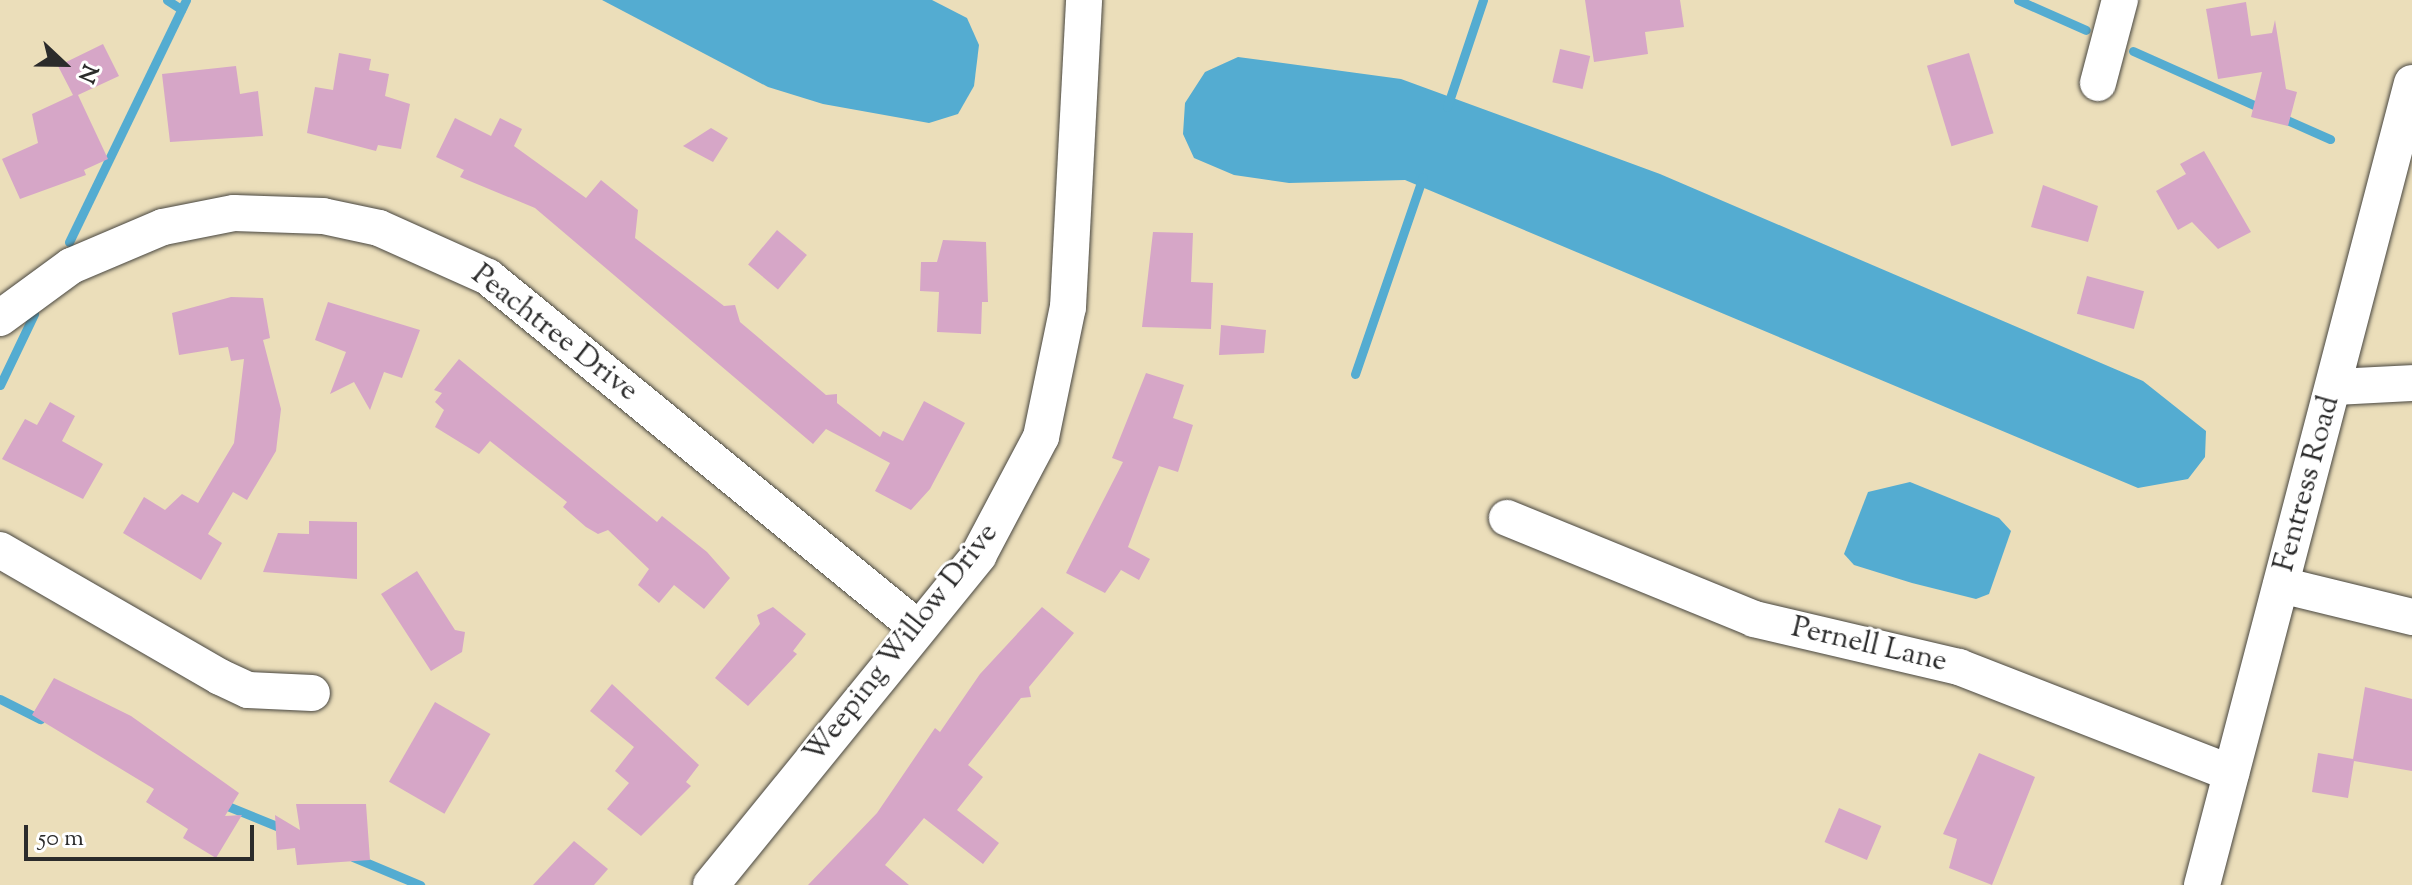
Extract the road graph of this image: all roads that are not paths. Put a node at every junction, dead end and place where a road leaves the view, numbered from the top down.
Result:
1 (1084, 0) edge
2 (2120, 0) edge
3 (2098, 83) dead end
4 (2412, 83) edge
5 (0, 318) edge
6 (2412, 383) edge
7 (2334, 387) junction
8 (1507, 518) dead end
9 (0, 550) edge
10 (2281, 585) junction
11 (2412, 617) edge
12 (919, 629) junction
13 (312, 693) dead end
14 (2231, 773) junction
15 (711, 885) edge
16 (2202, 885) edge

1 - 12 street, Weeping Willow Drive
2 - 3 street
4 - 7 street, Fentress Road
5 - 12 street, Peachtree Drive
6 - 7 street
7 - 10 street, Fentress Road
8 - 14 street, Pernell Lane
9 - 13 street
10 - 11 street
10 - 14 street, Fentress Road
12 - 15 street, Weeping Willow Drive
14 - 16 street, Fentress Road

